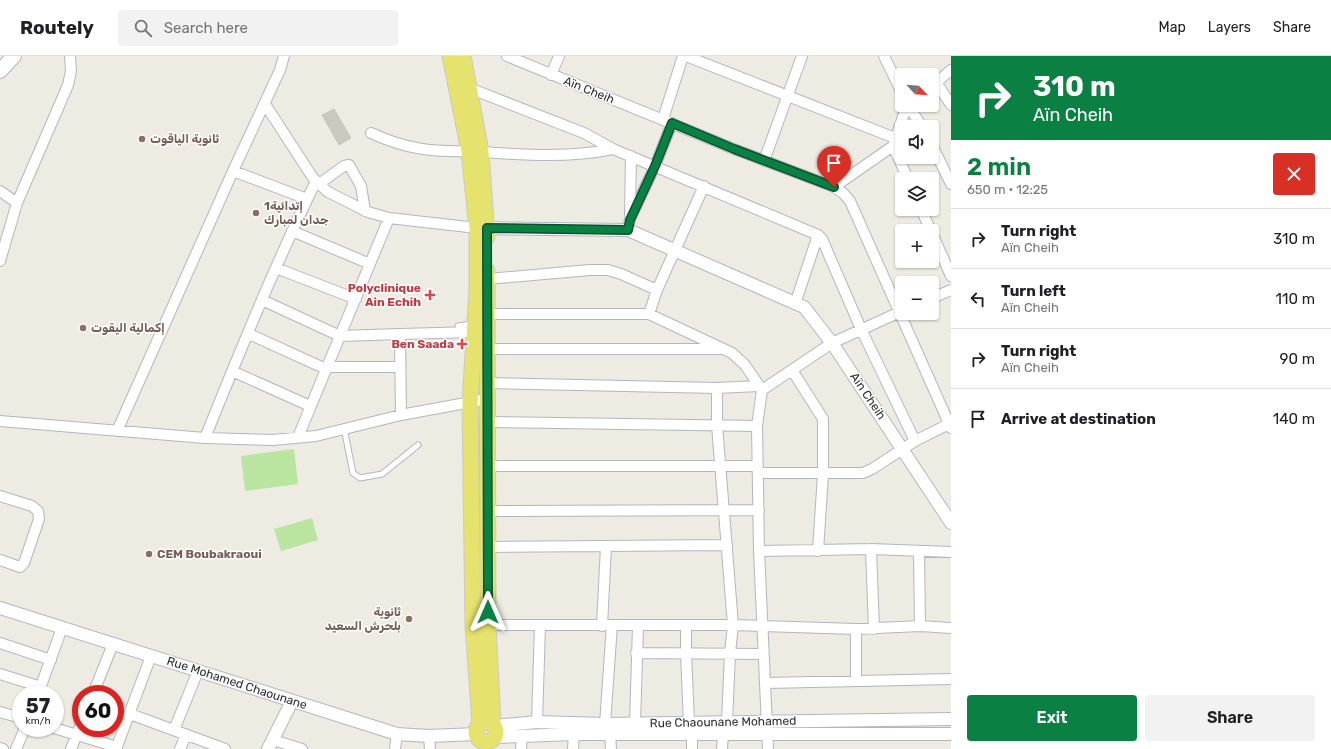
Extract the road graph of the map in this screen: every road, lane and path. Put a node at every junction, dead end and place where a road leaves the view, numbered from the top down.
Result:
1 (14, 56) edge
2 (70, 56) edge
3 (284, 56) edge
4 (450, 56) edge
5 (463, 56) edge
6 (507, 56) edge
7 (560, 56) edge
8 (684, 56) edge
9 (802, 56) edge
10 (884, 56) edge
11 (951, 70) edge
12 (0, 71) edge
13 (551, 75) junction
14 (895, 79) edge
15 (939, 80) edge
16 (469, 88) junction
17 (939, 90) edge
18 (788, 96) junction
19 (265, 104) junction
20 (951, 105) edge
21 (905, 112) edge
22 (667, 121) junction
23 (371, 133) dead end
24 (894, 142) junction
25 (613, 149) junction
26 (475, 152) junction
27 (631, 156) junction
28 (939, 156) edge
29 (764, 160) junction
30 (655, 166) junction
31 (948, 169) edge
32 (233, 171) junction
33 (905, 172) edge
34 (317, 183) junction
35 (951, 184) edge
36 (704, 186) junction
37 (834, 187) junction
38 (0, 191) edge
39 (307, 198) junction
40 (18, 203) junction
41 (365, 211) junction
42 (389, 218) junction
43 (629, 225) junction
44 (482, 228) junction
45 (292, 231) junction
46 (818, 236) junction
47 (939, 248) edge
48 (675, 252) junction
49 (0, 261) edge
50 (370, 264) junction
51 (276, 268) junction
52 (951, 276) edge
53 (487, 279) junction
54 (657, 290) junction
55 (951, 290) edge
56 (939, 295) edge
57 (356, 299) junction
58 (895, 299) edge
59 (262, 300) junction
60 (796, 301) junction
61 (488, 314) junction
62 (649, 314) junction
63 (895, 315) edge
64 (904, 320) edge
65 (458, 326) dead end
66 (475, 328) junction
67 (862, 329) junction
68 (248, 334) junction
69 (400, 334) junction
70 (340, 336) junction
71 (832, 343) junction
72 (487, 349) junction
73 (724, 349) junction
74 (399, 367) junction
75 (326, 368) junction
76 (232, 370) junction
77 (792, 370) junction
78 (487, 383) junction
79 (717, 388) junction
80 (761, 388) junction
81 (487, 399) junction
82 (470, 402) junction
83 (310, 406) junction
84 (401, 415) junction
85 (0, 421) edge
86 (488, 422) junction
87 (718, 425) junction
88 (950, 425) edge
89 (757, 426) junction
90 (344, 428) junction
91 (117, 430) junction
92 (298, 437) junction
93 (205, 438) junction
94 (915, 441) junction
95 (418, 445) dead end
96 (903, 449) junction
97 (720, 465) junction
98 (489, 466) junction
99 (758, 470) junction
100 (823, 474) junction
101 (0, 496) edge
102 (724, 509) junction
103 (759, 510) junction
104 (488, 511) junction
105 (951, 523) edge
106 (727, 545) junction
107 (606, 546) junction
108 (488, 547) junction
109 (871, 549) junction
110 (759, 551) junction
111 (818, 551) junction
112 (919, 551) junction
113 (951, 552) edge
114 (0, 560) edge
115 (0, 608) edge
116 (480, 625) junction
117 (612, 625) junction
118 (686, 625) junction
119 (733, 625) junction
120 (540, 626) junction
121 (602, 626) junction
122 (638, 626) junction
123 (920, 626) junction
124 (763, 627) junction
125 (62, 628) junction
126 (951, 628) edge
127 (856, 629) junction
128 (874, 629) junction
129 (0, 643) edge
130 (113, 644) junction
131 (636, 653) junction
132 (686, 653) junction
133 (730, 653) junction
134 (763, 654) junction
135 (151, 656) junction
136 (51, 660) junction
137 (198, 671) junction
138 (0, 674) edge
139 (951, 679) edge
140 (856, 680) junction
141 (766, 683) junction
142 (27, 685) edge
143 (41, 685) edge
144 (97, 685) edge
145 (292, 700) junction
146 (0, 712) edge
147 (12, 715) edge
148 (128, 718) junction
149 (124, 719) edge
150 (851, 720) junction
151 (951, 720) edge
152 (537, 722) junction
153 (636, 723) junction
154 (691, 728) junction
155 (725, 728) junction
156 (768, 728) junction
157 (608, 729) junction
158 (174, 730) junction
159 (396, 734) junction
160 (574, 734) junction
161 (951, 734) edge
162 (186, 735) junction
163 (522, 735) junction
164 (851, 735) junction
165 (429, 736) junction
166 (487, 736) edge
167 (21, 737) edge
168 (76, 737) edge
169 (83, 737) edge
170 (270, 744) edge
171 (0, 748) edge
172 (116, 748) edge
173 (3, 749) edge
174 (16, 749) edge
175 (71, 749) edge
176 (180, 749) edge
177 (225, 749) edge
178 (302, 749) edge
179 (395, 749) edge
180 (430, 749) edge
181 (521, 749) edge
182 (573, 749) edge
183 (611, 749) edge
184 (692, 749) edge
185 (722, 749) edge
186 (768, 749) edge

1 - 12 main road
2 - 40 street
3 - 19 street
4 - 26 main road
5 - 16 main road
6 - 13 street, Aïn Cheih
7 - 13 street
8 - 18 street
8 - 22 street
9 - 18 street
10 - 14 street
11 - 15 street
13 - 22 street, Aïn Cheih
16 - 25 street
16 - 26 main road
17 - 20 street
18 - 24 street
18 - 29 street
19 - 32 street
19 - 34 street
21 - 24 street
22 - 29 street, Aïn Cheih
22 - 30 street
23 - 26 street
24 - 33 street
24 - 37 street
25 - 26 street
25 - 27 street
26 - 44 main road
27 - 30 street
27 - 43 street
28 - 31 street
29 - 37 street, Aïn Cheih
30 - 36 street
30 - 43 street
31 - 35 street
32 - 39 street
32 - 91 street
34 - 39 street
34 - 41 street
34 - 41 street
36 - 46 street
36 - 48 street
37 - 58 street, Aïn Cheih
38 - 40 street
39 - 45 street
40 - 49 street
41 - 42 street
42 - 44 street
42 - 50 street
43 - 44 street
43 - 48 street
44 - 53 main road
44 - 66 main road
45 - 50 street
45 - 51 street
46 - 60 street
46 - 67 street
47 - 52 street
48 - 54 street
48 - 60 street
50 - 57 street
51 - 57 street
51 - 59 street
53 - 54 street
53 - 61 main road
54 - 62 street
55 - 56 street
57 - 70 street
59 - 68 street
59 - 70 street
60 - 71 street, Aïn Cheih
61 - 62 street
61 - 72 main road
62 - 73 street
63 - 67 street
64 - 88 street, Aïn Cheih
65 - 66 lane
66 - 69 street
66 - 82 main road
67 - 71 street
67 - 94 street
68 - 75 street
68 - 76 street
69 - 70 street
69 - 74 street
70 - 75 street
71 - 77 street
71 - 96 street, Aïn Cheih
72 - 73 street
72 - 78 main road
73 - 80 street
74 - 75 street
74 - 84 street
75 - 83 street
76 - 83 street
76 - 93 street
77 - 80 street
77 - 100 street
78 - 79 street
78 - 81 main road
79 - 80 street
79 - 87 street
80 - 89 street
81 - 82 street
81 - 86 main road
82 - 84 street
82 - 116 main road
83 - 92 street
84 - 90 street
85 - 91 street
86 - 87 street
86 - 98 main road
87 - 89 street
87 - 97 street
88 - 94 street
89 - 99 street
90 - 92 street
90 - 95 lane
91 - 93 street
92 - 93 street
94 - 96 street
96 - 100 street
96 - 105 street, Aïn Cheih
97 - 98 street
97 - 99 street
97 - 102 street
98 - 104 main road
99 - 100 street
99 - 103 street
100 - 111 street
101 - 114 street
102 - 103 street
102 - 104 street
102 - 106 street
103 - 110 street
104 - 108 main road
106 - 107 street
106 - 119 street
107 - 108 street
107 - 121 street
108 - 116 main road
109 - 111 street
109 - 112 street
109 - 128 street
110 - 111 street
110 - 124 street
112 - 113 street
112 - 123 street
115 - 125 street, Rue Mohamed Chaounane
116 - 120 street
116 - 166 main road
117 - 121 street
117 - 122 street
117 - 157 street
118 - 119 street
118 - 122 street
118 - 132 street
119 - 124 street
119 - 133 street
120 - 121 street
120 - 152 street
122 - 131 street
123 - 126 street
123 - 128 street
124 - 127 street
124 - 134 street
125 - 130 street, Rue Mohamed Chaounane
125 - 136 street
127 - 128 street
127 - 140 street
129 - 136 street
130 - 135 street, Rue Mohamed Chaounane
130 - 144 street
131 - 132 street
131 - 153 street
132 - 133 street
132 - 154 street
133 - 134 street
133 - 155 street
134 - 141 street
135 - 137 street, Rue Mohamed Chaounane
135 - 148 street
136 - 143 street
137 - 145 street, Rue Mohamed Chaounane
137 - 158 street
138 - 142 street
139 - 140 street
140 - 141 street
141 - 156 street
145 - 159 street, Rue Mohamed Chaounane
145 - 170 street
146 - 147 street
148 - 149 street
148 - 158 street
148 - 172 street
150 - 151 street, Rue Chaounane Mohamed
150 - 156 street, Rue Chaounane Mohamed
150 - 164 street
152 - 157 street, Rue Chaounane Mohamed
152 - 166 street, Rue Chaounane Mohamed
153 - 154 street, Rue Chaounane Mohamed
153 - 157 street, Rue Chaounane Mohamed
154 - 155 street, Rue Chaounane Mohamed
154 - 157 street, Rue Chaounane Mohamed
154 - 184 street
155 - 156 street, Rue Chaounane Mohamed
155 - 185 street
156 - 164 street, Rue Chaounane Mohamed
156 - 186 street
157 - 160 street, Rue Chaounane Mohamed
157 - 183 street
158 - 162 street
159 - 165 street, Rue Mohamed Chaounane
159 - 179 street
160 - 163 street, Rue Chaounane Mohamed
160 - 182 street
161 - 164 street, Rue Chaounane Mohamed
162 - 176 street
162 - 177 street
163 - 166 street, Rue Chaounane Mohamed
163 - 181 street
165 - 166 street, Rue Mohamed Chaounane
165 - 180 street
167 - 174 street
168 - 175 street
169 - 172 street
170 - 178 street
171 - 173 street

